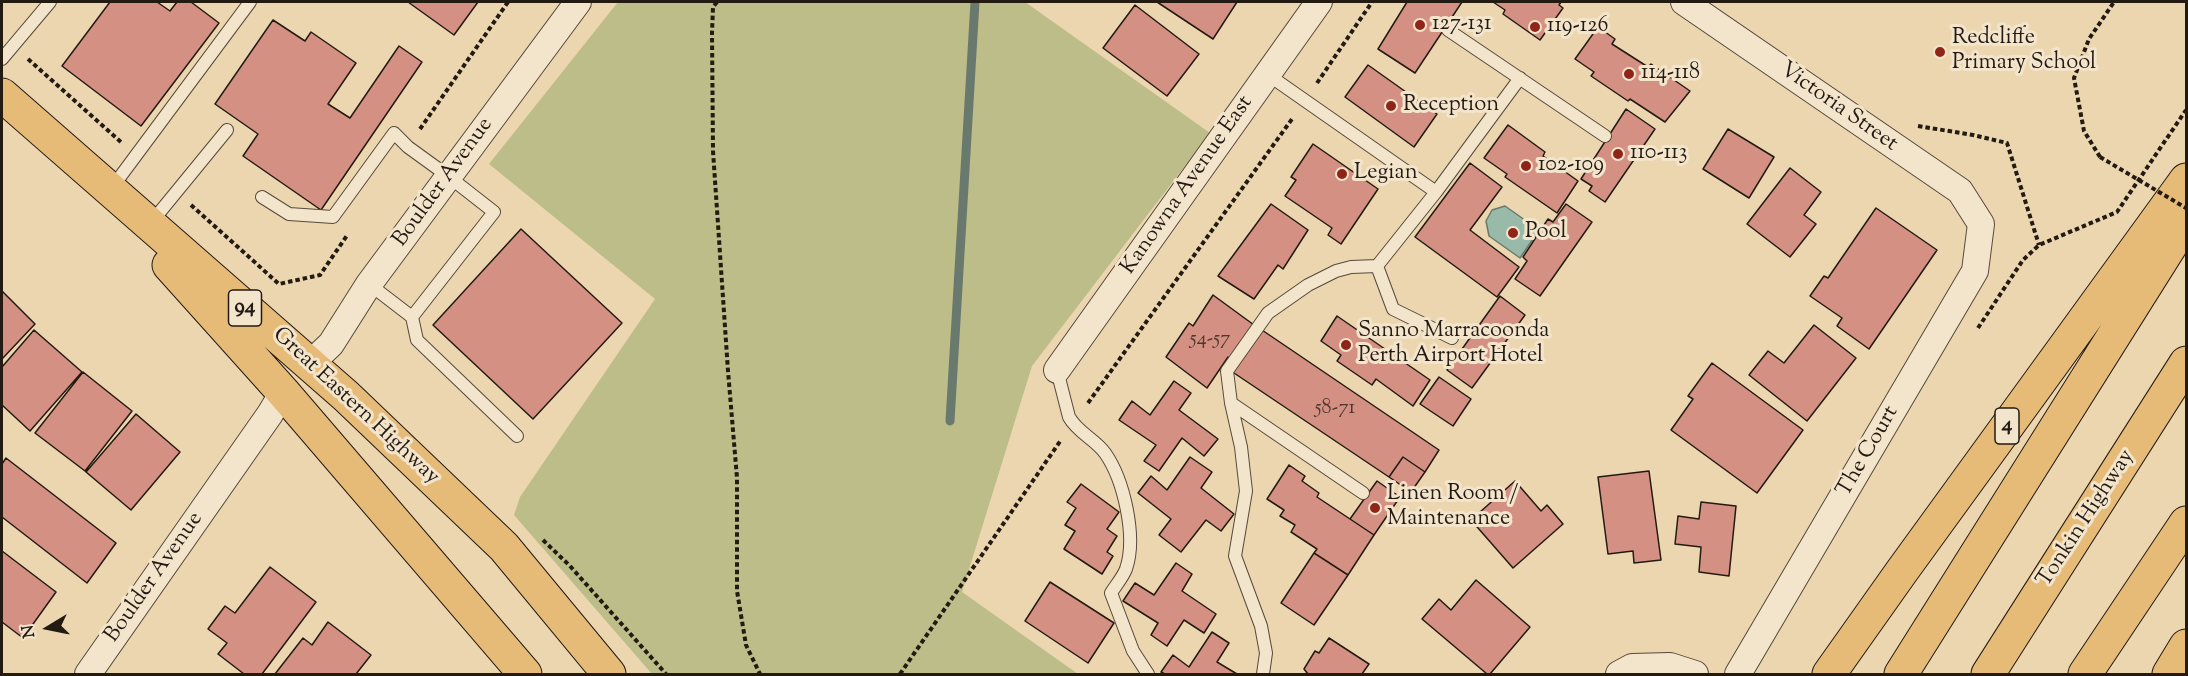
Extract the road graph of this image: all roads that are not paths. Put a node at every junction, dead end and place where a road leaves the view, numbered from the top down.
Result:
1 (50, 2) edge
2 (250, 2) edge
3 (578, 2) edge
4 (1319, 2) edge
5 (1684, 2) edge
6 (1448, 30) dead end
7 (2, 59) edge
8 (1267, 74) junction
9 (1520, 78) junction
10 (2, 95) edge
11 (227, 130) dead end
12 (1605, 136) dead end
13 (448, 176) junction
14 (2187, 180) edge
15 (1436, 192) junction
16 (108, 193) junction
17 (262, 196) dead end
18 (2187, 221) edge
19 (1981, 224) joint
20 (145, 229) junction
21 (1377, 266) junction
22 (369, 285) junction
23 (412, 317) junction
24 (1452, 338) dead end
25 (2187, 363) edge
26 (309, 364) junction
27 (1057, 370) joint
28 (283, 393) junction
29 (1231, 403) junction
30 (518, 436) dead end
31 (1363, 493) dead end
32 (2187, 523) edge
33 (2187, 646) edge
34 (88, 675) edge
35 (525, 675) edge
36 (609, 675) edge
37 (1148, 675) edge
38 (1263, 675) edge
39 (1619, 675) edge
40 (1695, 675) edge
41 (1738, 675) edge
42 (1829, 675) edge
43 (1901, 675) edge
44 (1988, 675) edge
45 (2085, 675) edge
46 (2169, 675) edge

1 - 7 lane
2 - 16 lane
3 - 13 street, Boulder Avenue
4 - 8 street, Kanowna Avenue East
5 - 19 street, Victoria Street
6 - 9 lane
8 - 15 lane
8 - 27 street, Kanowna Avenue East
9 - 12 lane
9 - 15 lane
10 - 16 highway, Great Eastern Highway / 94
11 - 20 lane
13 - 17 lane
13 - 22 street, Boulder Avenue
13 - 23 lane
14 - 42 highway, 4
15 - 21 lane
16 - 20 highway, Great Eastern Highway / 94
18 - 43 highway, 4
19 - 41 street, The Court
20 - 26 highway, Great Eastern Highway / 94
20 - 28 highway, Great Eastern Highway / 94
21 - 24 lane
21 - 29 lane
22 - 23 lane
22 - 26 street, Boulder Avenue
23 - 30 lane
25 - 44 highway, Tonkin Highway
26 - 36 highway, Great Eastern Highway / 94
27 - 37 lane
28 - 34 street, Boulder Avenue
28 - 35 highway, Great Eastern Highway / 94
29 - 31 lane
29 - 38 lane
32 - 45 highway
33 - 46 highway
39 - 40 street

